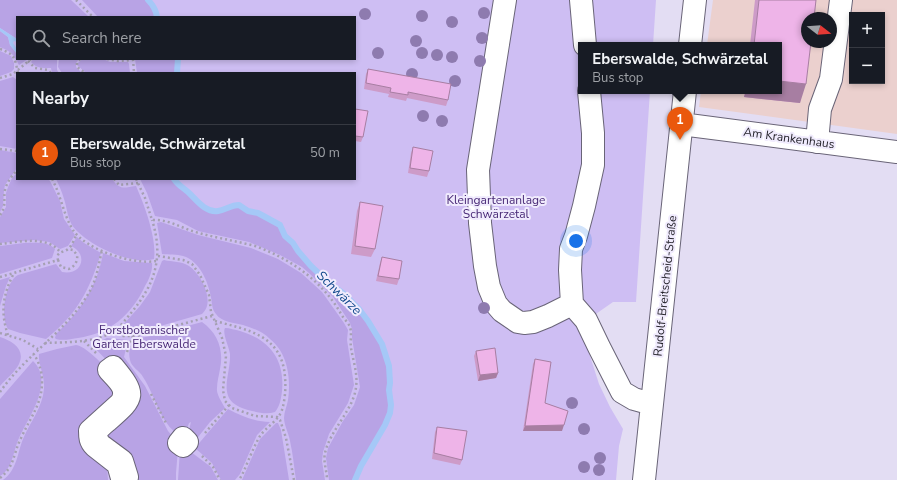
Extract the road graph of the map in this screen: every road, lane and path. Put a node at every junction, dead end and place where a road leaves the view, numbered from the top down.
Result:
1 (76, 0) edge
2 (505, 0) edge
3 (580, 0) edge
4 (695, 0) edge
5 (841, 0) edge
6 (92, 16) edge
7 (585, 42) edge
8 (690, 42) edge
9 (0, 49) edge
10 (29, 60) edge
11 (79, 60) edge
12 (112, 60) edge
13 (125, 60) edge
14 (133, 60) edge
15 (18, 71) edge
16 (16, 72) edge
17 (50, 72) edge
18 (84, 72) edge
19 (134, 72) edge
20 (0, 78) edge
21 (589, 94) edge
22 (685, 94) edge
23 (681, 124) junction
24 (818, 142) junction
25 (0, 149) edge
26 (16, 151) edge
27 (897, 152) edge
28 (16, 171) edge
29 (53, 180) edge
30 (115, 180) edge
31 (136, 180) edge
32 (138, 183) junction
33 (0, 215) edge
34 (152, 220) junction
35 (77, 234) junction
36 (0, 244) edge
37 (68, 249) junction
38 (102, 250) junction
39 (60, 252) junction
40 (158, 256) junction
41 (58, 260) junction
42 (156, 261) junction
43 (14, 272) junction
44 (0, 277) edge
45 (572, 304) junction
46 (212, 316) junction
47 (214, 321) junction
48 (114, 331) junction
49 (0, 333) edge
50 (8, 335) junction
51 (45, 343) junction
52 (38, 349) junction
53 (33, 354) junction
54 (113, 367) joint
55 (0, 392) edge
56 (652, 404) junction
57 (229, 405) junction
58 (277, 417) junction
59 (0, 478) edge
60 (220, 480) edge
61 (239, 480) edge
62 (294, 480) edge
63 (327, 480) edge
64 (644, 480) edge

1 - 6 path
2 - 45 street
3 - 7 street
4 - 8 street
5 - 24 street
9 - 15 path
10 - 15 path
10 - 17 path
11 - 18 path
12 - 13 path
14 - 19 path
16 - 20 path
21 - 45 street
22 - 23 street, Rudolf-Breitscheid-Straße
23 - 24 street, Am Krankenhaus
23 - 56 street, Rudolf-Breitscheid-Straße
24 - 27 street, Am Krankenhaus
25 - 26 path
28 - 33 path
29 - 35 path
30 - 32 path
31 - 32 path
32 - 34 path
34 - 40 path
34 - 63 path
35 - 37 path
35 - 38 path
36 - 39 path
37 - 39 path
37 - 41 path
38 - 42 path
38 - 51 path
39 - 41 path
40 - 42 path
40 - 46 path
41 - 43 path
42 - 48 path
43 - 44 path
43 - 50 path
45 - 56 street
46 - 47 path
46 - 48 path
47 - 57 path
47 - 58 path
48 - 51 path
49 - 50 path
50 - 52 path
51 - 52 path
52 - 53 path
53 - 55 path
53 - 59 path
54 - 54 street
56 - 64 street, Rudolf-Breitscheid-Straße
57 - 58 path
57 - 60 path
58 - 61 path
58 - 62 path

